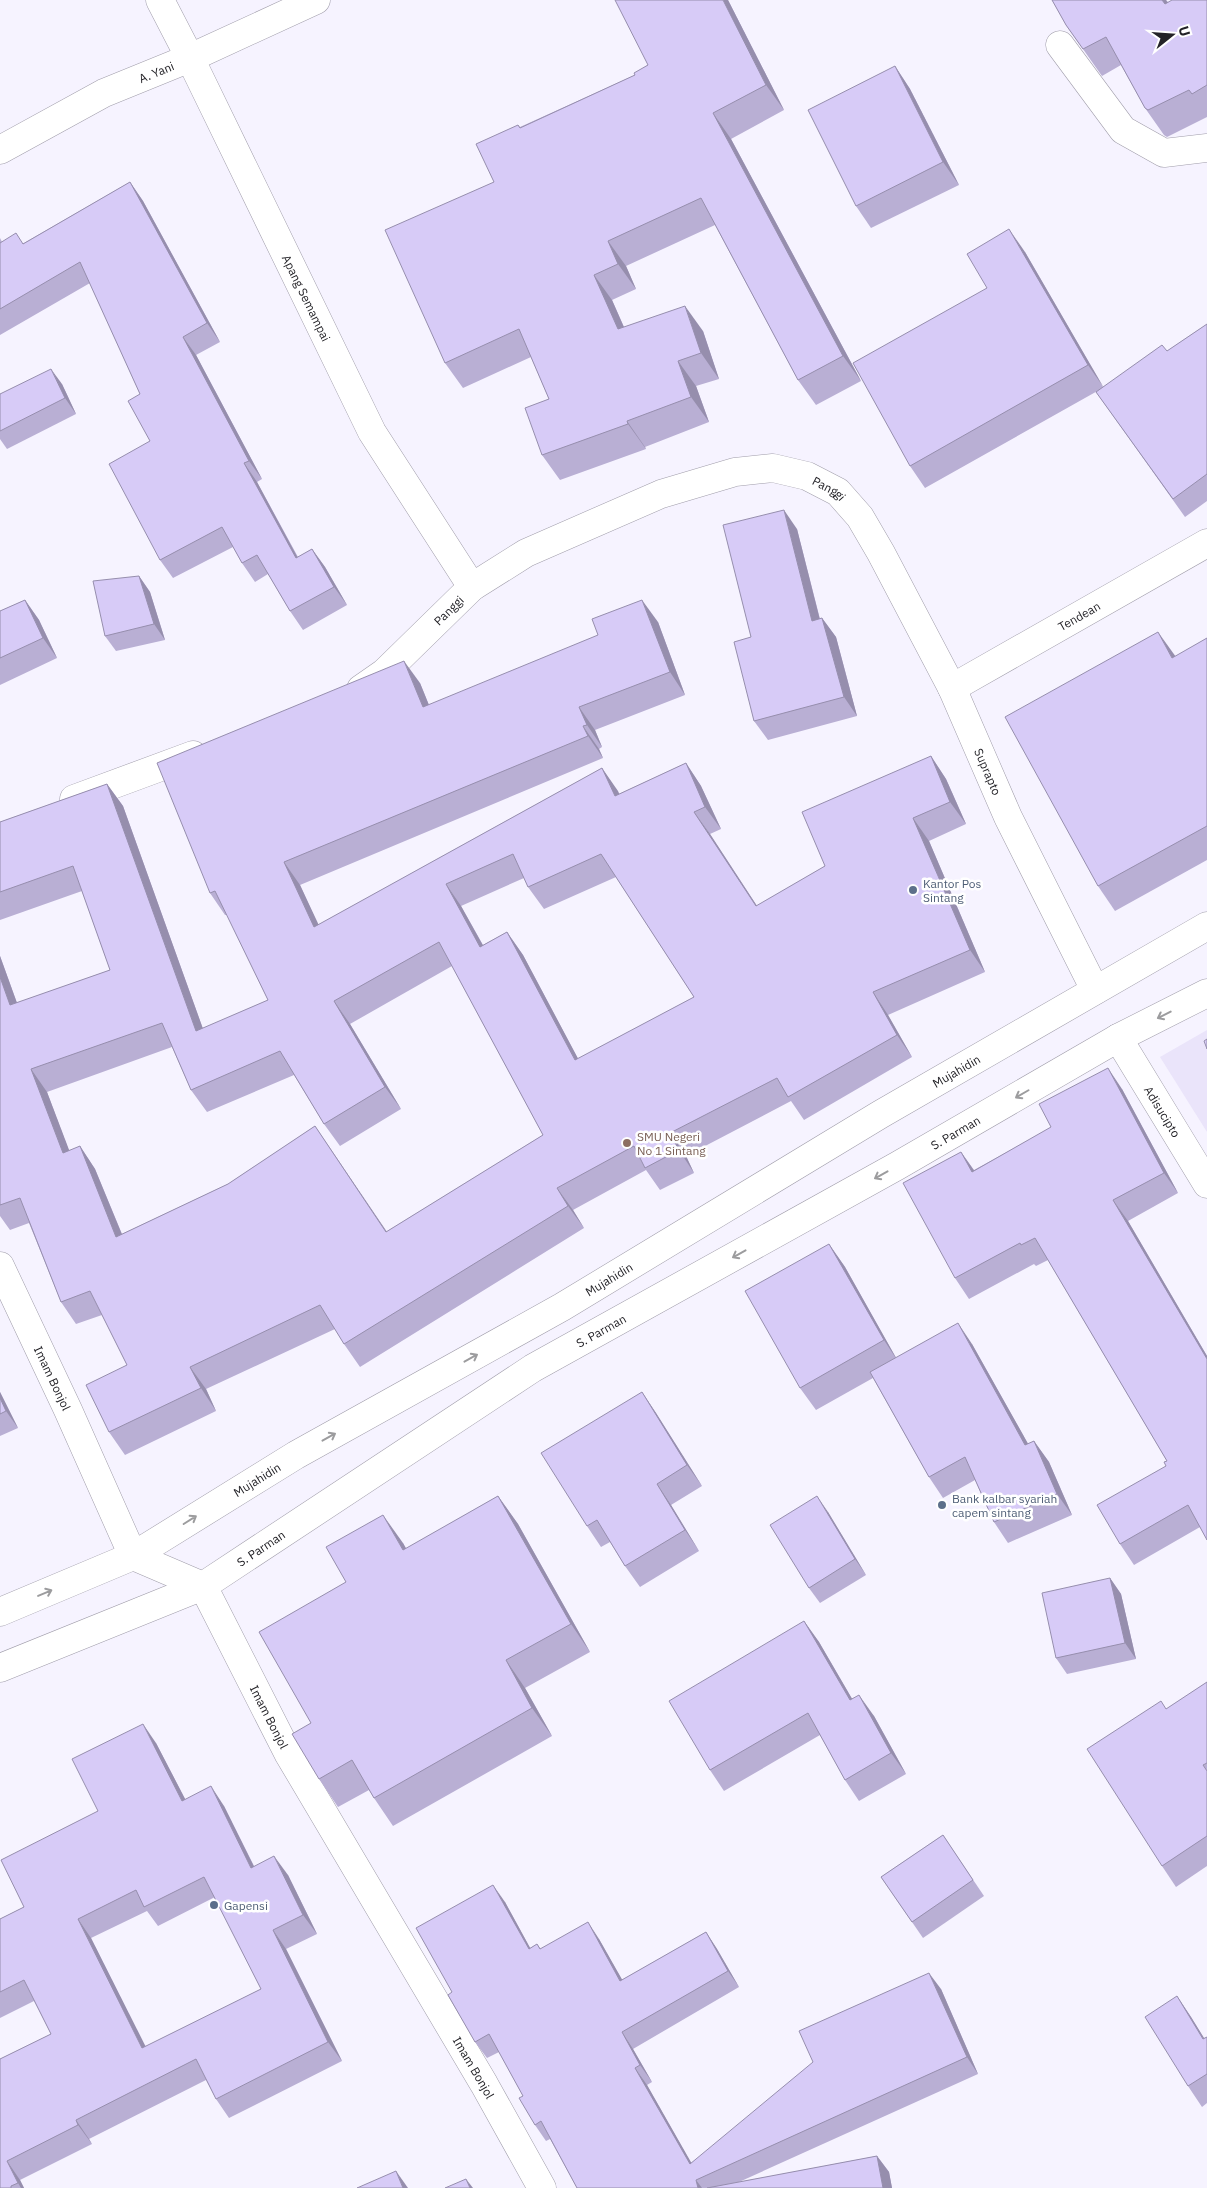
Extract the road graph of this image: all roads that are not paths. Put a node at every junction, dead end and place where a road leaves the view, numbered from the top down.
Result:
1 (160, 0) edge
2 (316, 0) edge
3 (1060, 45) edge
4 (190, 58) junction
5 (1207, 148) edge
6 (0, 150) edge
7 (1207, 543) edge
8 (881, 553) joint
9 (472, 586) junction
10 (952, 688) junction
11 (340, 700) edge
12 (220, 745) edge
13 (55, 806) edge
14 (1207, 926) edge
15 (1095, 990) junction
16 (1207, 993) edge
17 (1118, 1038) junction
18 (1207, 1184) edge
19 (0, 1266) edge
20 (132, 1556) junction
21 (204, 1586) junction
22 (0, 1612) edge
23 (0, 1668) edge
24 (542, 2188) edge

1 - 4 street, Apang Semampai
2 - 4 street, A. Yani
3 - 5 street
4 - 6 street, A. Yani
4 - 9 street, Apang Semampai
7 - 10 street, Tendean
8 - 9 street, Panggi
8 - 10 street, Suprapto
9 - 11 street, Panggi
10 - 15 street, Suprapto
12 - 13 street
14 - 15 street, Mujahidin
20 -> 15 street, Mujahidin
16 -> 17 street, S. Parman
17 - 18 street, Adisucipto
17 -> 21 street, S. Parman
19 - 20 street, Imam Bonjol
20 - 21 street
22 -> 20 street, Mujahidin
21 - 23 street, S. Parman
21 - 24 street, Imam Bonjol

